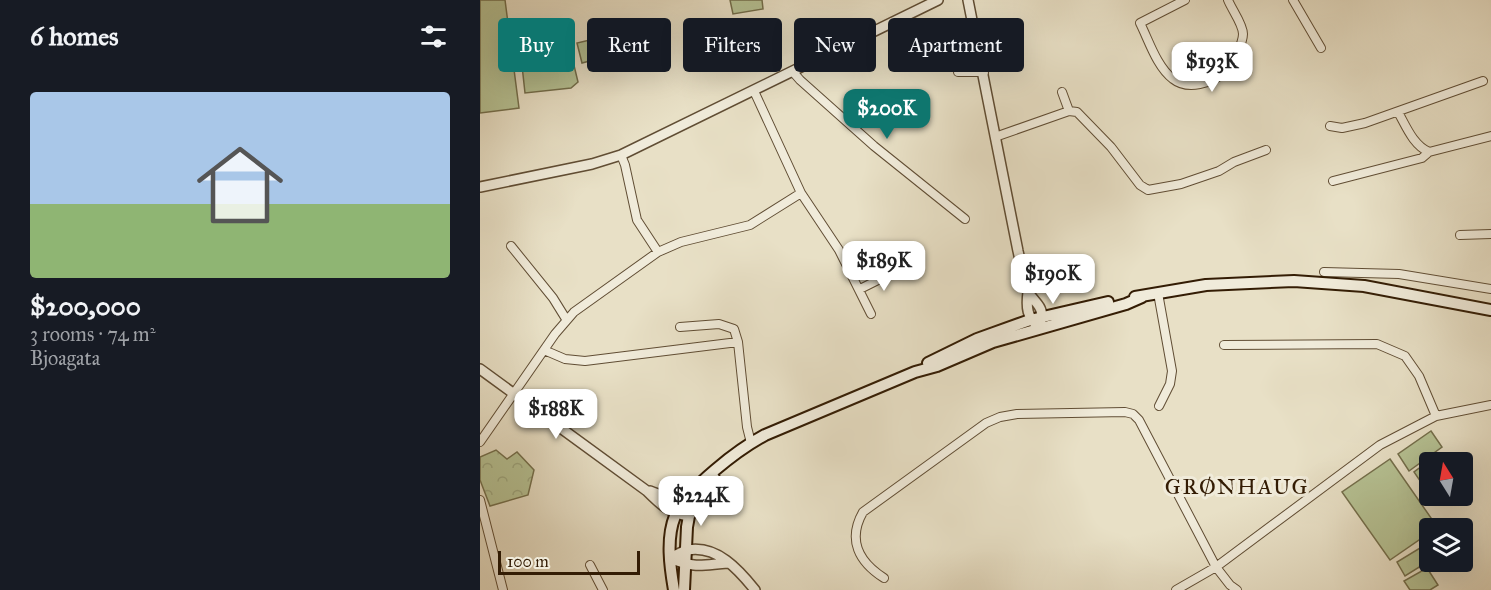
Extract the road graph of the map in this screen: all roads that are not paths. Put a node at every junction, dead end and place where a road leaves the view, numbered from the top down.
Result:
1 (938, 0) edge
2 (968, 0) edge
3 (1185, 0) edge
4 (1228, 0) edge
5 (1293, 0) edge
6 (972, 18) edge
7 (1321, 48) dead end
8 (793, 72) junction
9 (984, 72) edge
10 (1483, 81) dead end
11 (754, 91) junction
12 (1062, 92) dead end
13 (1069, 111) junction
14 (1398, 112) junction
15 (1330, 126) dead end
16 (1491, 136) edge
17 (995, 137) junction
18 (1266, 150) dead end
19 (1429, 152) junction
20 (621, 155) junction
21 (1333, 181) dead end
22 (480, 187) edge
23 (801, 192) junction
24 (965, 219) dead end
25 (1491, 234) edge
26 (1460, 235) dead end
27 (511, 246) dead end
28 (658, 252) junction
29 (896, 271) dead end
30 (1324, 272) dead end
31 (860, 289) junction
32 (1491, 289) edge
33 (1028, 292) junction
34 (1158, 293) junction
35 (1142, 297) junction
36 (1491, 310) edge
37 (871, 314) dead end
38 (1043, 316) junction
39 (566, 319) junction
40 (1030, 320) junction
41 (680, 327) dead end
42 (1040, 328) junction
43 (738, 342) junction
44 (1224, 345) dead end
45 (544, 350) junction
46 (480, 369) edge
47 (915, 372) junction
48 (514, 393) junction
49 (1491, 405) edge
50 (1159, 406) dead end
51 (1436, 416) junction
52 (480, 442) edge
53 (751, 442) junction
54 (721, 465) junction
55 (480, 500) edge
56 (678, 510) junction
57 (689, 516) junction
58 (686, 550) junction
59 (670, 558) junction
60 (728, 563) junction
61 (590, 565) dead end
62 (686, 565) junction
63 (1216, 567) junction
64 (745, 577) junction
65 (884, 578) dead end
66 (503, 590) edge
67 (603, 590) edge
68 (674, 590) edge
69 (684, 590) edge
70 (749, 590) edge
71 (755, 590) edge
72 (1176, 590) edge
73 (1237, 590) edge

1 - 8 street
2 - 6 street
3 - 4 street
5 - 7 street
8 - 11 street
8 - 24 street
9 - 17 street
10 - 14 street
11 - 20 street
11 - 23 street
12 - 13 street
13 - 17 street
13 - 18 street
14 - 15 street
14 - 19 street
16 - 19 street
17 - 33 street
19 - 21 street
20 - 22 street
20 - 28 street
23 - 28 street
23 - 31 street
25 - 26 street
27 - 39 street
28 - 39 street
29 - 31 street
30 - 32 street
31 - 37 street
33 - 38 street
33 - 40 street
34 - 35 main road
34 - 36 main road
34 - 50 street
35 - 38 main road
35 - 42 main road
38 - 40 main road
38 - 42 street
39 - 45 street
40 - 42 street
40 - 47 main road
41 - 43 street
42 - 47 main road
43 - 45 street
43 - 53 street
44 - 51 street
45 - 48 street
46 - 48 street
47 - 53 main road
48 - 52 street
48 - 56 street
49 - 51 street
51 - 63 street
53 - 54 main road
54 - 56 main road
54 - 57 main road
55 - 66 street
56 - 57 street
56 - 59 main road
57 - 58 main road
58 - 59 street
58 - 60 street
58 - 62 main road
59 - 62 street
59 - 68 main road
60 - 62 street
60 - 64 street
61 - 67 street
62 - 69 main road
63 - 65 street
63 - 72 street
63 - 73 street
64 - 70 street
64 - 71 street

